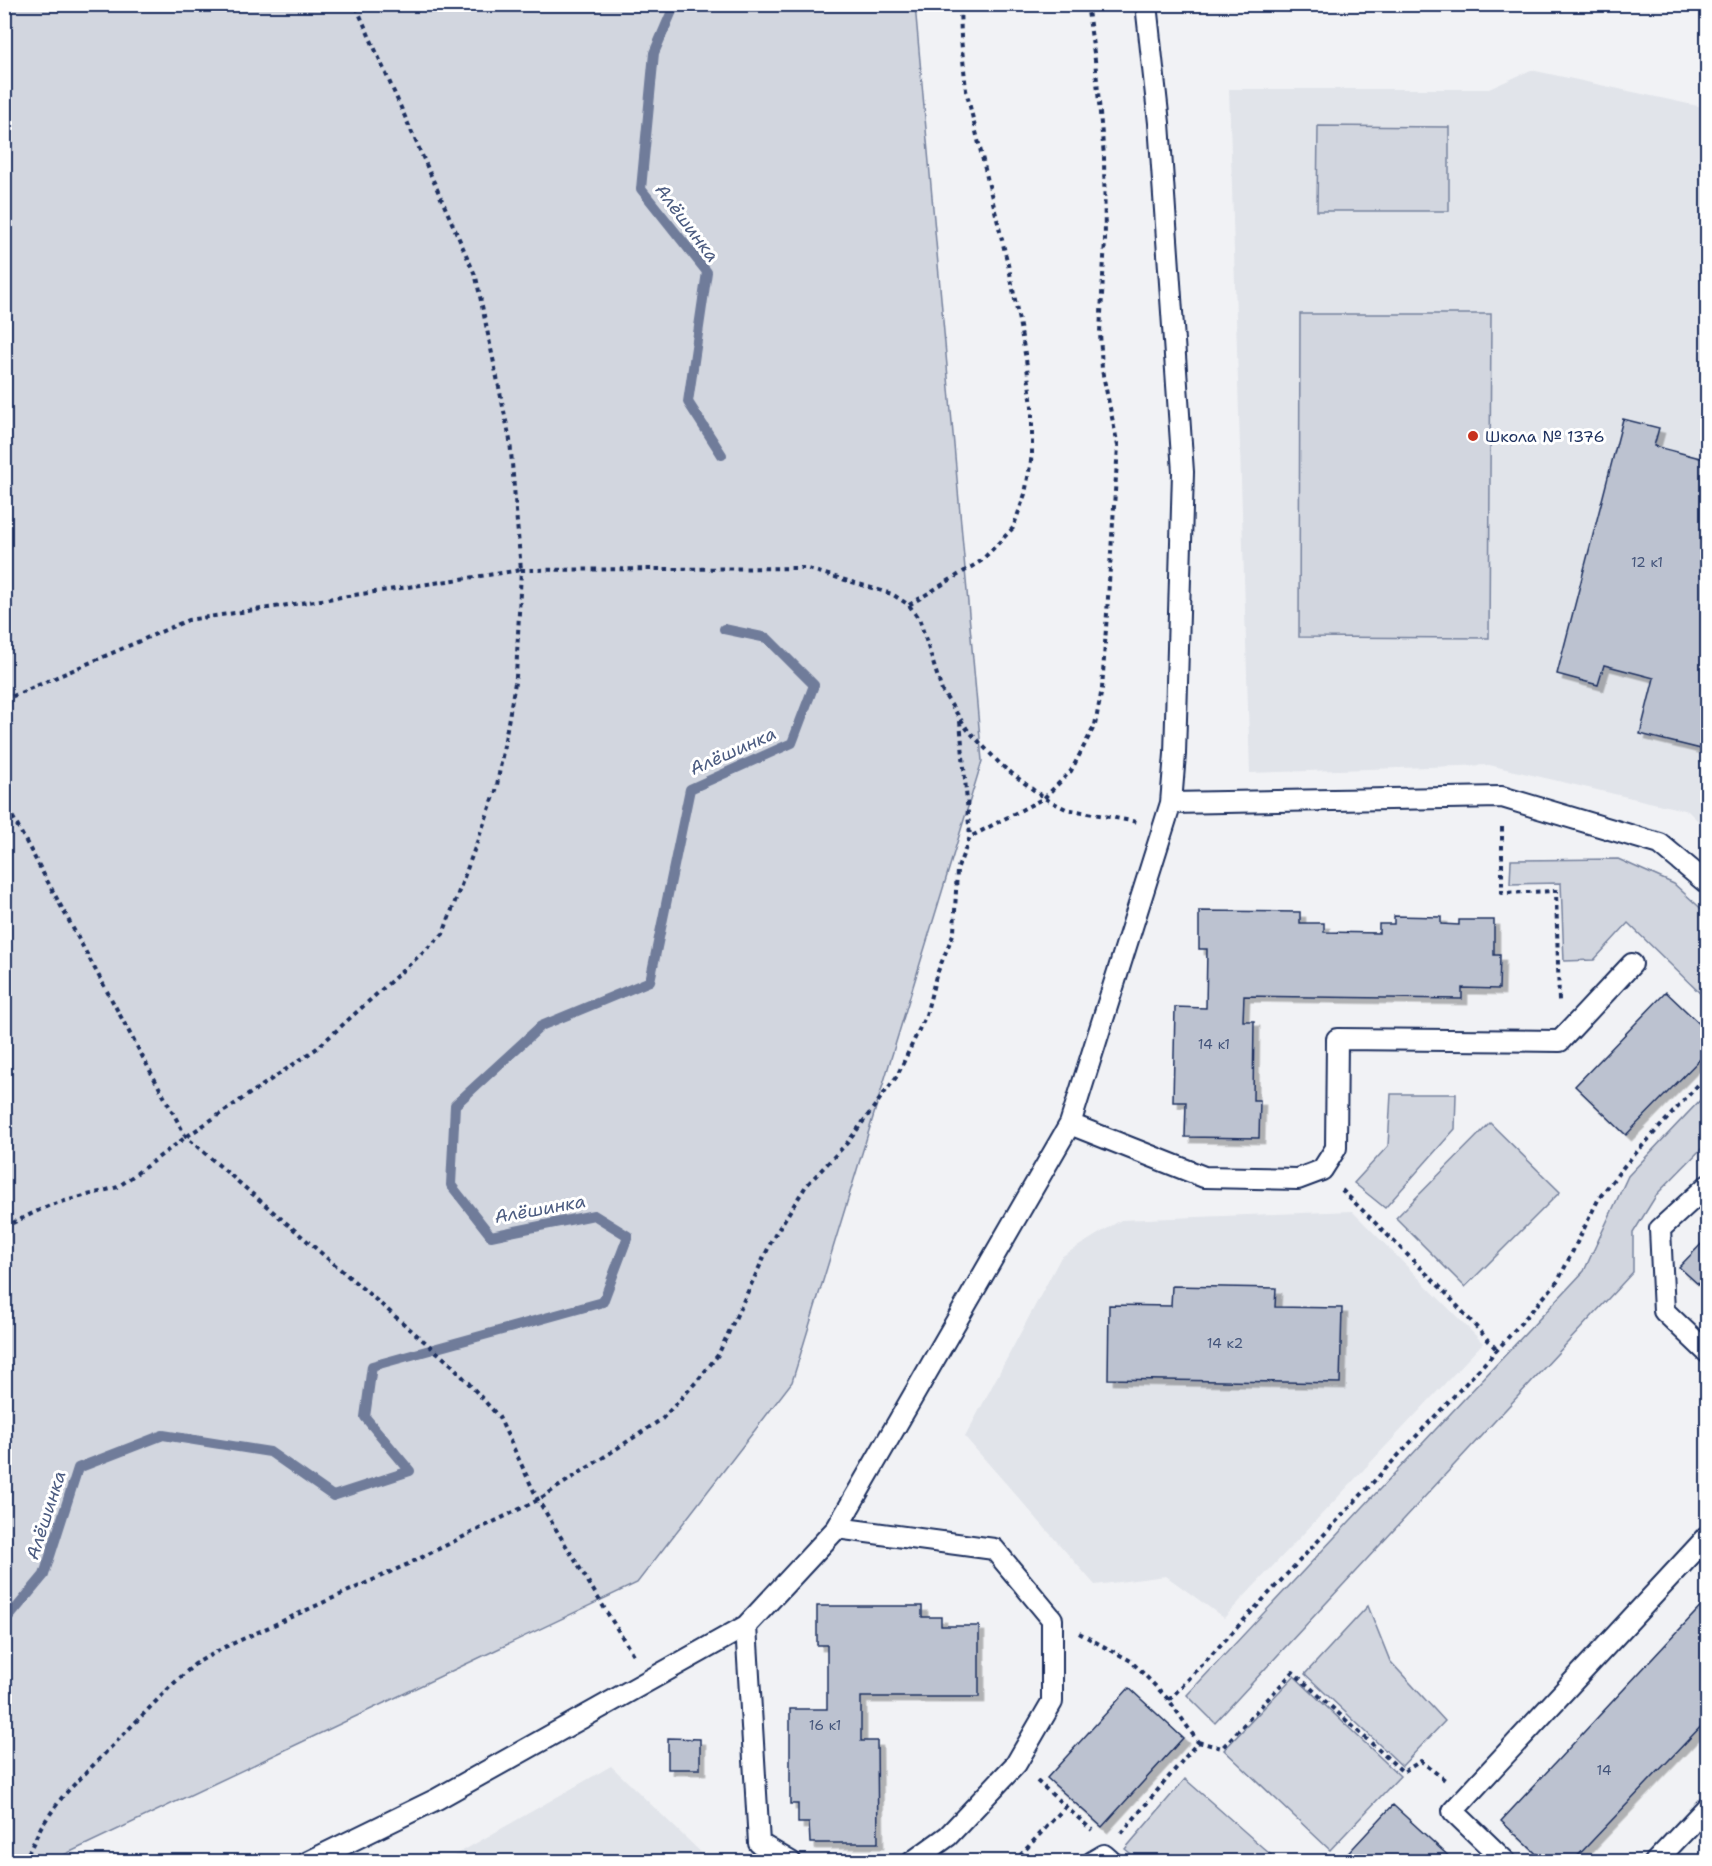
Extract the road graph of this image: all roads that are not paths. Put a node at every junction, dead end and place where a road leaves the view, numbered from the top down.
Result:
1 (1146, 4) edge
2 (1171, 803) junction
3 (1707, 884) edge
4 (1632, 964) dead end
5 (1070, 1124) junction
6 (1707, 1185) edge
7 (1707, 1353) edge
8 (837, 1528) junction
9 (1707, 1536) edge
10 (746, 1626) junction
11 (1707, 1806) edge
12 (308, 1862) edge
13 (791, 1862) edge
14 (912, 1862) edge
15 (1506, 1862) edge
16 (1655, 1862) edge

1 - 2 lane
2 - 3 lane
2 - 5 lane
4 - 5 lane
5 - 8 lane
6 - 7 lane
8 - 10 lane
8 - 14 lane
9 - 15 lane
10 - 12 lane
10 - 13 lane
11 - 16 lane

